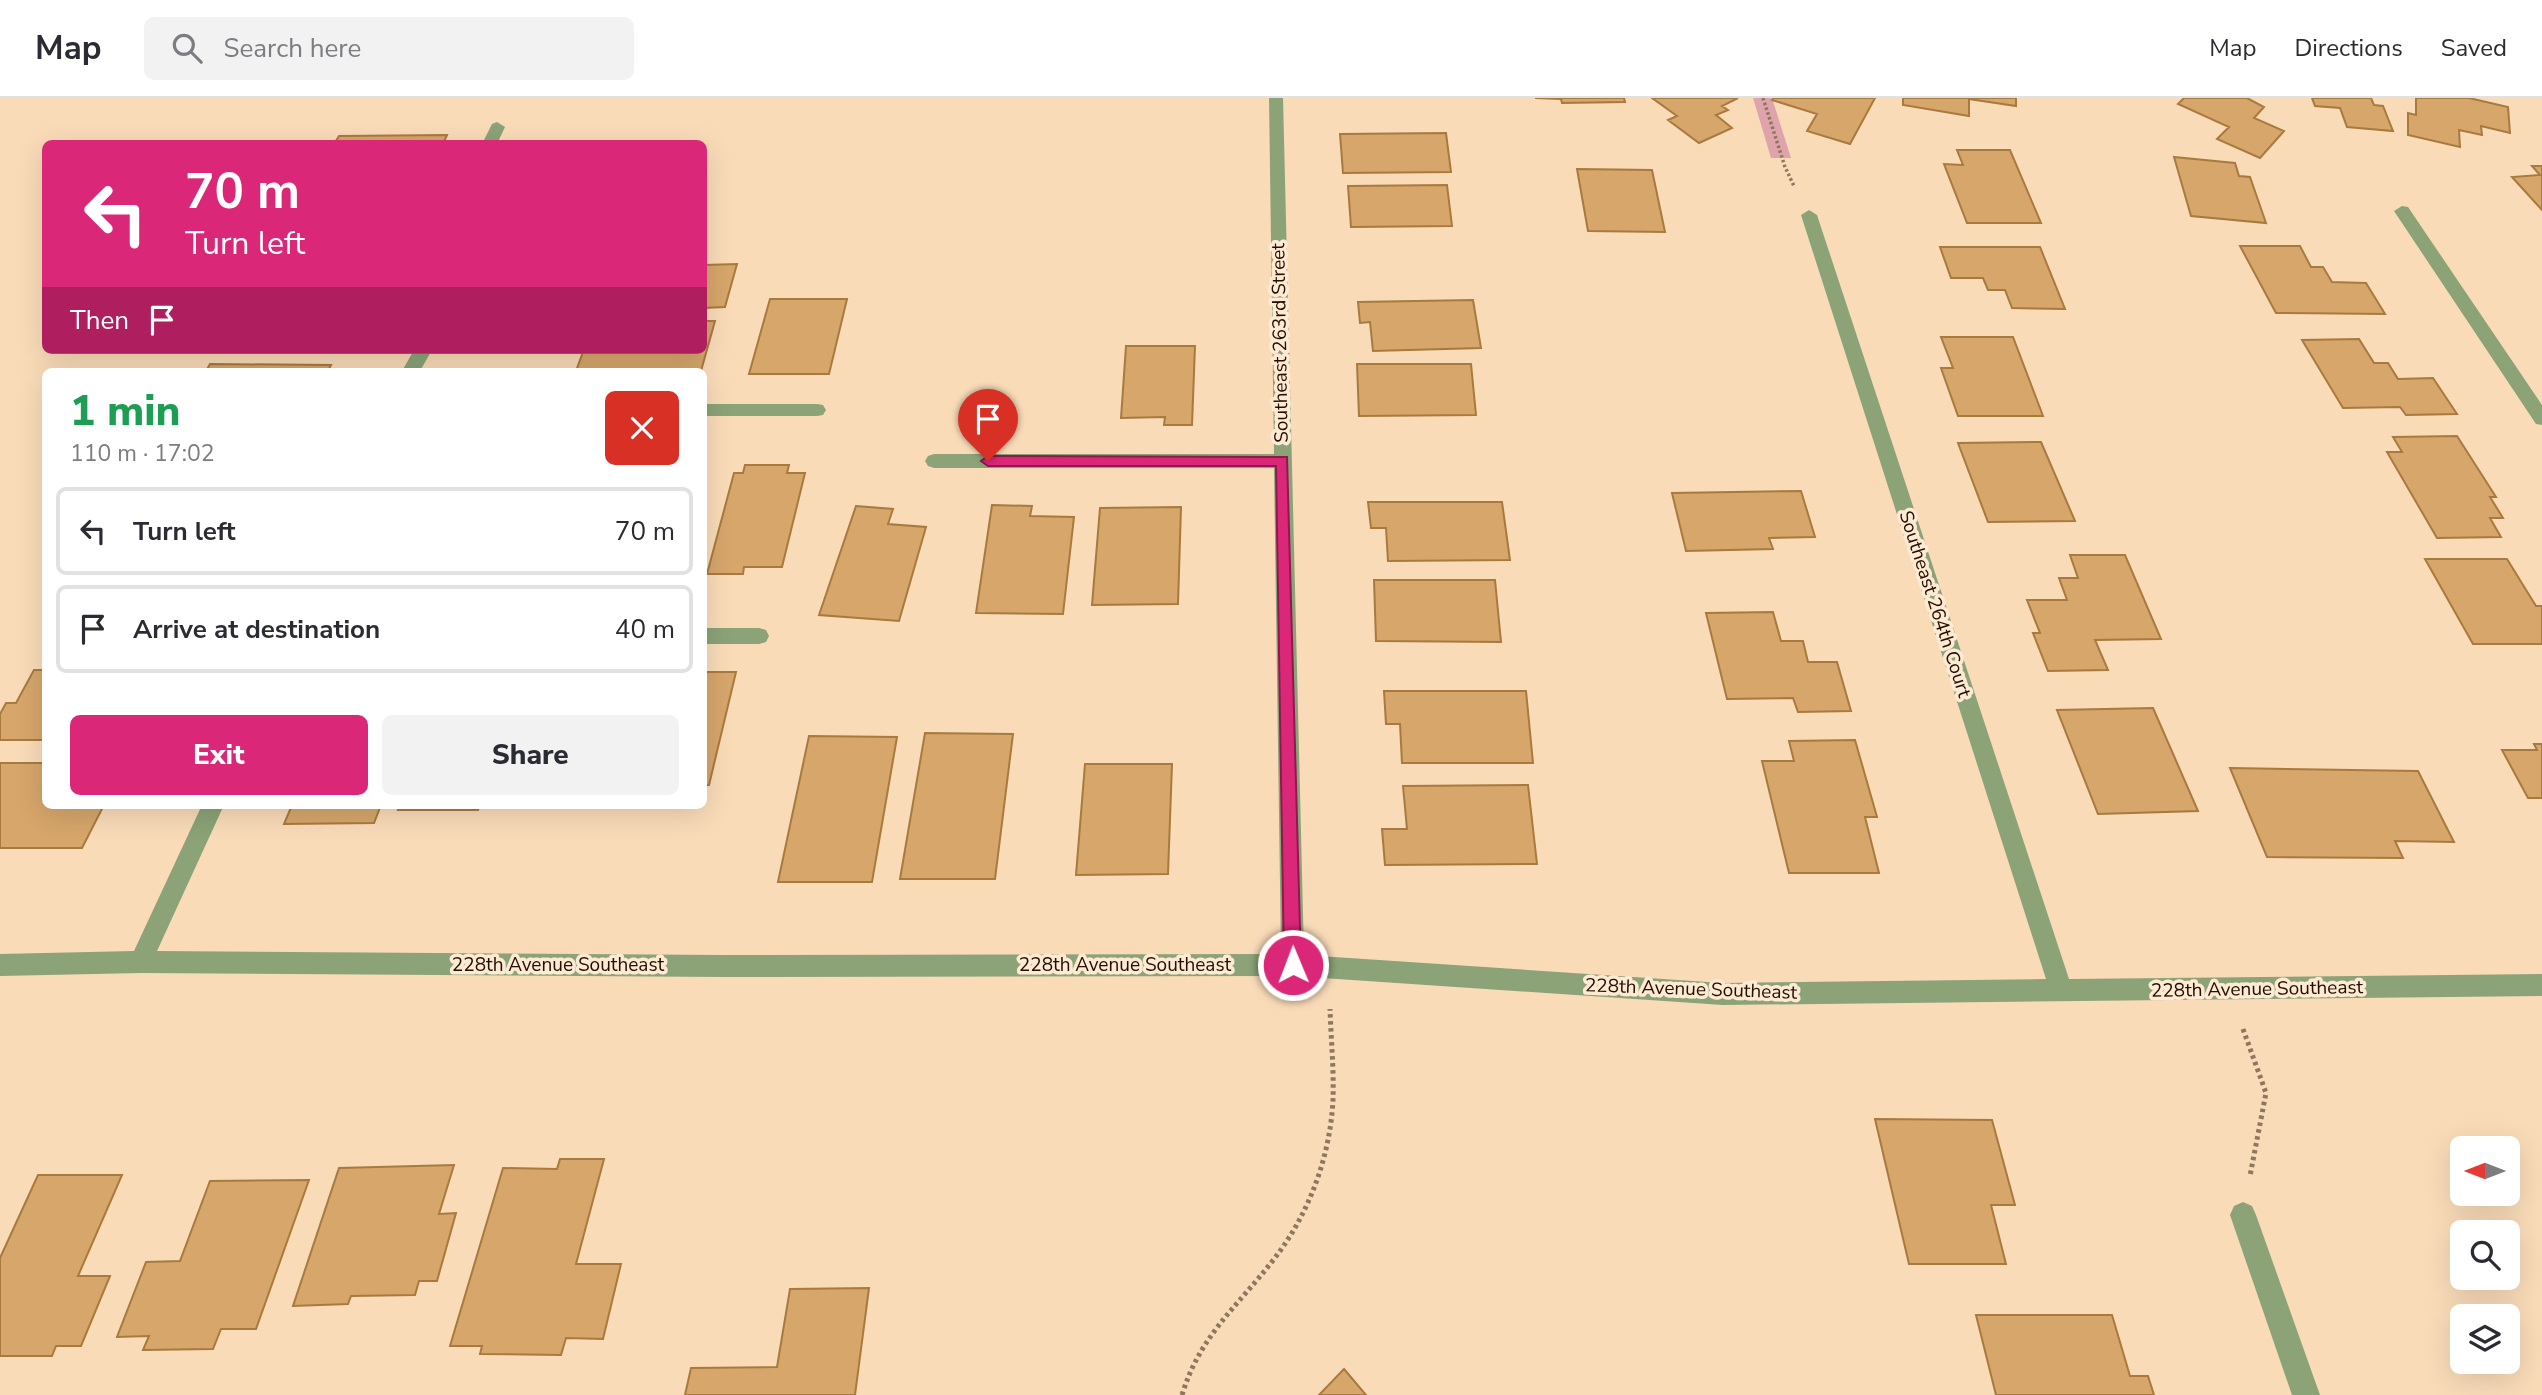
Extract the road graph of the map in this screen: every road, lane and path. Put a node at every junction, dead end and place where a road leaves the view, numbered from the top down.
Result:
1 (1276, 98) edge
2 (1763, 98) edge
3 (497, 127) dead end
4 (491, 140) edge
5 (2402, 211) dead end
6 (1809, 215) joint
7 (707, 410) edge
8 (817, 410) dead end
9 (2542, 419) edge
10 (934, 461) dead end
11 (1283, 461) junction
12 (707, 636) edge
13 (759, 636) dead end
14 (211, 809) edge
15 (141, 962) junction
16 (0, 965) edge
17 (1293, 965) junction
18 (1329, 968) junction
19 (2542, 985) edge
20 (2228, 989) junction
21 (2062, 992) junction
22 (2243, 1215) joint
23 (1182, 1395) edge
24 (2306, 1395) edge

1 - 11 street, Southeast 263rd Street
2 - 6 path
3 - 4 street
5 - 9 street
6 - 21 street, Southeast 264th Court
7 - 8 street
10 - 11 street
11 - 17 street, Southeast 263rd Street
12 - 13 street
14 - 15 street
15 - 16 street, 228th Avenue Southeast
15 - 17 street, 228th Avenue Southeast
17 - 18 street, 228th Avenue Southeast
18 - 21 street, 228th Avenue Southeast
18 - 23 path
19 - 20 street, 228th Avenue Southeast
20 - 21 street, 228th Avenue Southeast
20 - 22 path
22 - 24 street

